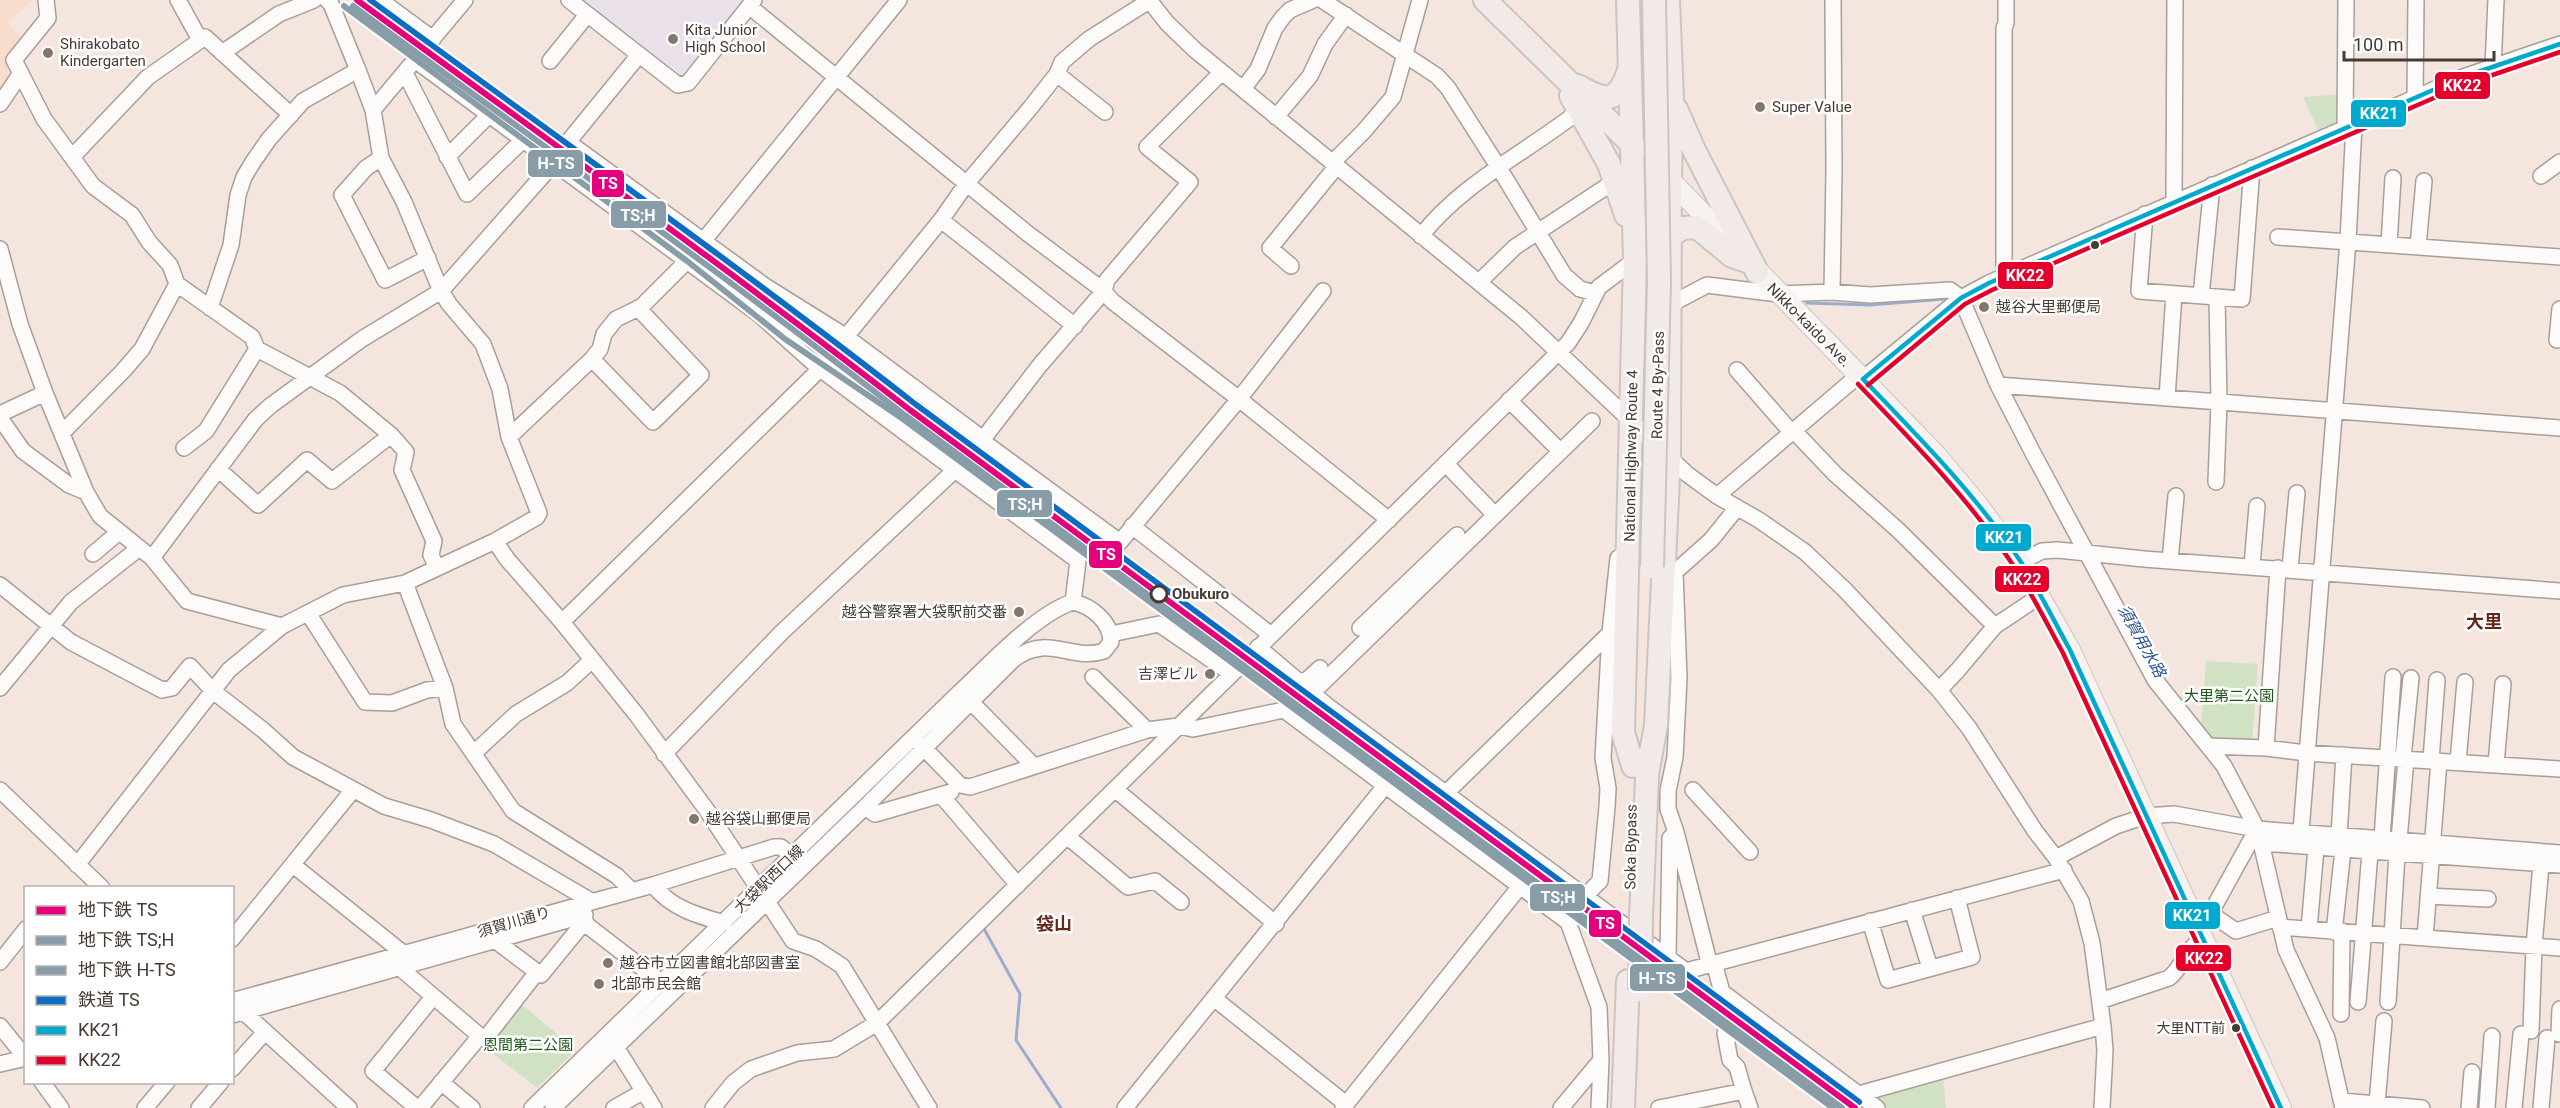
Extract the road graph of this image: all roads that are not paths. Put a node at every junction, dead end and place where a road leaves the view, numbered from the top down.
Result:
1 (45, 0) edge
2 (178, 0) edge
3 (314, 0) edge
4 (327, 0) edge
5 (380, 0) edge
6 (465, 0) edge
7 (569, 0) edge
8 (899, 0) edge
9 (1149, 0) edge
10 (1313, 0) edge
11 (1322, 0) edge
12 (1420, 0) edge
13 (1485, 0) edge
14 (1628, 0) edge
15 (1642, 0) edge
16 (1654, 0) edge
17 (1668, 0) edge
18 (1833, 0) edge
19 (2006, 0) edge
20 (2175, 0) edge
21 (2346, 0) edge
22 (2416, 0) edge
23 (2496, 0) edge
24 (751, 3) edge
25 (587, 15) junction
26 (1346, 15) junction
27 (433, 39) junction
28 (200, 40) junction
29 (2560, 44) edge
30 (222, 53) junction
31 (1404, 54) junction
32 (639, 55) junction
33 (416, 60) junction
34 (550, 61) dead end
35 (2493, 67) junction
36 (358, 70) junction
37 (1629, 70) junction
38 (1222, 72) junction
39 (405, 73) junction
40 (21, 74) junction
41 (1058, 74) junction
42 (836, 78) junction
43 (1564, 78) junction
44 (1243, 89) junction
45 (2415, 98) junction
46 (1672, 99) junction
47 (0, 104) edge
48 (373, 110) junction
49 (1579, 111) junction
50 (1105, 112) dead end
51 (291, 115) junction
52 (488, 116) junction
53 (1276, 117) junction
54 (2349, 127) junction
55 (523, 140) junction
56 (1632, 144) junction
57 (73, 156) junction
58 (447, 157) junction
59 (381, 158) junction
60 (2560, 162) edge
61 (554, 164) junction
62 (1334, 165) junction
63 (1499, 168) junction
64 (2252, 168) junction
65 (2541, 176) dead end
66 (2393, 178) dead end
67 (1670, 180) junction
68 (1615, 181) junction
69 (2424, 181) dead end
70 (968, 183) junction
71 (2212, 185) junction
72 (2174, 201) junction
73 (2145, 214) junction
74 (941, 220) junction
75 (1538, 232) junction
76 (1421, 236) junction
77 (1671, 236) junction
78 (2278, 237) dead end
79 (704, 241) junction
80 (2348, 241) junction
81 (2390, 244) junction
82 (2418, 246) junction
83 (0, 249) edge
84 (1635, 254) junction
85 (2560, 257) edge
86 (428, 258) junction
87 (687, 261) junction
88 (1291, 266) dead end
89 (1752, 267) junction
90 (2008, 274) junction
91 (1479, 282) junction
92 (177, 284) junction
93 (441, 291) junction
94 (1104, 291) junction
95 (1832, 292) junction
96 (1595, 293) junction
97 (1320, 294) dead end
98 (1778, 294) junction
99 (2174, 294) junction
100 (2209, 297) junction
101 (1961, 298) junction
102 (1671, 304) junction
103 (210, 308) junction
104 (638, 308) junction
105 (2560, 309) edge
106 (1075, 326) junction
107 (845, 336) junction
108 (2557, 340) dead end
109 (256, 349) junction
110 (1558, 352) junction
111 (592, 359) junction
112 (819, 368) junction
113 (1737, 369) dead end
114 (310, 377) junction
115 (1861, 377) junction
116 (1998, 385) junction
117 (45, 393) junction
118 (2167, 398) junction
119 (1239, 399) junction
120 (1509, 400) junction
121 (2219, 403) junction
122 (2335, 412) junction
123 (0, 416) edge
124 (1592, 421) dead end
125 (1631, 421) junction
126 (2560, 428) edge
127 (63, 432) junction
128 (1793, 432) junction
129 (391, 435) junction
130 (509, 437) junction
131 (983, 439) junction
132 (184, 448) dead end
133 (1560, 451) junction
134 (1669, 458) junction
135 (1446, 464) junction
136 (218, 469) junction
137 (955, 470) junction
138 (2216, 482) dead end
139 (86, 492) junction
140 (2297, 493) dead end
141 (1716, 496) junction
142 (2176, 496) dead end
143 (2257, 506) dead end
144 (1666, 508) junction
145 (1737, 509) junction
146 (1630, 514) junction
147 (1495, 515) junction
148 (1389, 520) junction
149 (1132, 526) junction
150 (119, 532) junction
151 (1457, 535) dead end
152 (495, 541) junction
153 (138, 549) junction
154 (2087, 553) junction
155 (93, 554) dead end
156 (152, 558) junction
157 (2170, 561) junction
158 (2020, 562) junction
159 (1646, 567) junction
160 (2252, 567) junction
161 (437, 568) junction
162 (2284, 568) junction
163 (1675, 572) junction
164 (2321, 572) junction
165 (405, 583) junction
166 (0, 585) edge
167 (2560, 591) edge
168 (1405, 594) junction
169 (2040, 596) junction
170 (1073, 602) junction
171 (308, 613) junction
172 (562, 622) junction
173 (282, 626) junction
174 (1034, 626) junction
175 (1995, 626) junction
176 (51, 627) junction
177 (1360, 628) dead end
178 (1610, 633) junction
179 (1111, 634) junction
180 (1271, 635) junction
181 (1046, 647) junction
182 (1258, 647) junction
183 (1010, 654) junction
184 (592, 660) junction
185 (1320, 668) dead end
186 (1232, 674) junction
187 (1093, 677) dead end
188 (2393, 677) dead end
189 (2410, 678) dead end
190 (2437, 680) dead end
191 (1300, 682) junction
192 (2465, 682) dead end
193 (2503, 684) dead end
194 (0, 688) edge
195 (445, 688) junction
196 (1939, 690) junction
197 (213, 691) junction
198 (1312, 693) junction
199 (971, 702) junction
200 (1179, 726) junction
201 (1147, 730) junction
202 (919, 743) junction
203 (2209, 746) junction
204 (2266, 748) junction
205 (474, 753) junction
206 (2306, 753) junction
207 (664, 754) junction
208 (2344, 755) junction
209 (2399, 758) junction
210 (2435, 760) junction
211 (2458, 762) junction
212 (2496, 765) junction
213 (1034, 766) junction
214 (1640, 768) junction
215 (2560, 769) edge
216 (960, 785) junction
217 (1385, 786) junction
218 (1694, 789) dead end
219 (0, 790) edge
220 (353, 790) junction
221 (1116, 790) junction
222 (1446, 793) junction
223 (941, 795) junction
224 (865, 807) junction
225 (2146, 816) junction
226 (2301, 831) junction
227 (1676, 832) junction
228 (2260, 836) junction
229 (1068, 837) junction
230 (2382, 839) junction
231 (2341, 843) junction
232 (2398, 847) junction
233 (2316, 848) junction
234 (2432, 850) junction
235 (1750, 852) dead end
236 (2370, 852) junction
237 (2560, 853) edge
238 (738, 856) junction
239 (792, 856) junction
240 (2060, 864) junction
241 (2541, 864) junction
242 (77, 865) junction
243 (293, 865) junction
244 (2560, 865) edge
245 (653, 885) junction
246 (1018, 885) junction
247 (1521, 885) junction
248 (100, 886) edge
249 (759, 887) junction
250 (631, 890) junction
251 (1586, 896) junction
252 (2428, 896) junction
253 (1957, 898) junction
254 (2488, 899) dead end
255 (768, 900) junction
256 (1181, 903) dead end
257 (585, 910) junction
258 (1912, 910) junction
259 (1870, 921) junction
260 (724, 922) junction
261 (2279, 923) junction
262 (1276, 924) junction
263 (2204, 927) junction
264 (2309, 929) junction
265 (2338, 931) junction
266 (24, 932) edge
267 (2363, 934) junction
268 (2391, 936) junction
269 (234, 937) edge
270 (2425, 938) junction
271 (496, 941) junction
272 (2534, 946) junction
273 (2560, 948) edge
274 (1668, 956) junction
275 (399, 959) junction
276 (0, 962) edge
277 (1712, 964) junction
278 (1930, 968) junction
279 (537, 972) junction
280 (662, 983) junction
281 (1634, 986) junction
282 (433, 997) junction
283 (1215, 999) junction
284 (2100, 1001) junction
285 (2358, 1002) dead end
286 (2388, 1002) dead end
287 (235, 1008) edge
288 (2560, 1009) edge
289 (2340, 1014) dead end
290 (2384, 1021) dead end
291 (877, 1023) junction
292 (0, 1026) edge
293 (2103, 1026) junction
294 (265, 1032) junction
295 (1725, 1033) dead end
296 (480, 1036) junction
297 (2492, 1036) dead end
298 (2553, 1036) edge
299 (616, 1047) junction
300 (24, 1057) edge
301 (24, 1058) edge
302 (1601, 1060) junction
303 (0, 1064) edge
304 (234, 1067) edge
305 (2472, 1072) dead end
306 (441, 1082) junction
307 (43, 1084) edge
308 (166, 1084) edge
309 (220, 1084) edge
310 (644, 1091) junction
311 (1744, 1092) junction
312 (1859, 1094) junction
313 (2376, 1104) junction
314 (2342, 1105) edge
315 (1344, 1106) edge
316 (61, 1108) edge
317 (145, 1108) edge
318 (199, 1108) edge
319 (350, 1108) edge
320 (419, 1108) edge
321 (472, 1108) edge
322 (532, 1108) edge
323 (553, 1108) edge
324 (614, 1108) edge
325 (654, 1108) edge
326 (713, 1108) edge
327 (929, 1108) edge
328 (1125, 1108) edge
329 (1561, 1108) edge
330 (1599, 1108) edge
331 (1623, 1108) edge
332 (1636, 1108) edge
333 (1659, 1108) edge
334 (1750, 1108) edge
335 (1877, 1108) edge
336 (2102, 1108) edge
337 (2281, 1108) edge
338 (2422, 1108) edge
339 (2469, 1108) edge
340 (2487, 1108) edge
341 (2514, 1108) edge
342 (2541, 1108) edge

1 - 40 street
2 - 28 street
3 - 30 street
4 - 36 street
5 - 27 street
6 - 27 street
7 - 25 street
8 - 42 street
9 - 38 street
9 - 41 street
10 - 44 street
11 - 26 street
12 - 31 street
13 - 43 highway, Nikko-kaido Ave.
14 - 37 highway, National Highway Route 4
15 - 159 highway, Route 4 By-Pass
16 - 159 highway, Route 4 By-Pass, bridge
17 - 46 highway
18 - 95 street
19 - 90 street
20 - 72 street
21 - 54 street
22 - 45 street
23 - 35 street
24 - 32 street
24 - 42 street
25 - 32 street
25 - 34 street
26 - 31 street
26 - 53 street
27 - 33 street
28 - 30 street
28 - 57 street
29 - 35 street
30 - 51 street
31 - 62 street
31 - 63 street
32 - 79 street
33 - 39 street
33 - 52 street
35 - 45 street
36 - 48 street
36 - 51 street
37 - 43 highway
37 - 56 highway, National Highway Route 4
38 - 44 street
38 - 94 street
39 - 48 street
39 - 58 street
40 - 47 street
40 - 57 street
41 - 50 street
41 - 70 street
42 - 70 street
42 - 79 street
43 - 49 highway
43 - 56 highway, Nikko-kaido Ave.
44 - 53 street
45 - 54 street
46 - 67 highway
46 - 89 highway
48 - 59 street
49 - 63 street
49 - 68 highway
51 - 103 street
52 - 55 street
52 - 58 street
53 - 62 street
54 - 64 street
54 - 80 street
55 - 58 street
55 - 61 street
56 - 67 highway, Nikko-kaido Ave.
56 - 84 highway, National Highway Route 4
57 - 92 street
59 - 86 street
59 - 86 street
60 - 65 street
61 - 87 street
61 - 93 street
62 - 76 street
62 - 88 street
63 - 75 street
63 - 76 street
64 - 71 street
64 - 100 street
66 - 81 street
67 - 77 highway
67 - 89 main road, Nikko-kaido Ave.
68 - 75 street
68 - 84 highway
69 - 82 street
70 - 74 street
70 - 94 street
71 - 72 street
71 - 100 street
72 - 73 street
73 - 90 street
73 - 99 street
74 - 106 street
74 - 107 street
75 - 91 street
75 - 96 street
76 - 91 street
77 - 89 highway
77 - 102 highway
78 - 80 street
79 - 87 street
79 - 107 street
80 - 81 street
80 - 122 street
81 - 82 street
82 - 85 street
83 - 117 street
84 - 96 street
84 - 125 highway, National Highway Route 4
86 - 93 street
87 - 104 street
87 - 112 street
89 - 98 main road, Nikko-kaido Ave.
90 - 101 street
91 - 110 street
92 - 103 street
92 - 127 street
93 - 114 street
93 - 130 street
94 - 106 street
94 - 119 street
95 - 98 street
95 - 101 street
96 - 110 street
97 - 119 street
98 - 102 street
98 - 115 main road, Nikko-kaido Ave.
99 - 100 street
99 - 118 street
100 - 121 street
101 - 115 street
101 - 116 street
102 - 134 highway
103 - 109 street
104 - 111 street
104 - 111 street
105 - 108 street
106 - 131 street
107 - 112 street
107 - 131 street
109 - 114 street
109 - 132 street
110 - 120 street
110 - 125 street
111 - 130 street
112 - 137 street
112 - 172 street
113 - 128 street
114 - 129 street
114 - 136 street
115 - 128 street
115 - 158 main road, Nikko-kaido Ave.
116 - 118 street
116 - 154 street
117 - 123 street
117 - 127 street
118 - 121 street
119 - 148 street
119 - 149 street
120 - 133 street
120 - 135 street
121 - 122 street
121 - 138 street
122 - 126 street
122 - 164 street
123 - 139 street
124 - 133 street
125 - 134 street
125 - 146 highway, National Highway Route 4
127 - 139 street
128 - 141 street
128 - 175 street
129 - 136 street
129 - 161 street
130 - 152 street
131 - 149 street
133 - 147 street
134 - 141 street
134 - 144 highway
135 - 147 street
135 - 148 street
136 - 156 street
137 - 170 street
137 - 207 street
139 - 150 street
140 - 162 street
141 - 145 street
142 - 157 street
143 - 160 street
144 - 163 street
144 - 214 highway
145 - 163 street
145 - 196 street
146 - 178 street
146 - 214 highway, National Highway Route 4
147 - 168 street
148 - 180 street
149 - 180 street
150 - 153 street
150 - 155 street
151 - 168 street
152 - 161 street
152 - 172 street
153 - 156 street
153 - 176 street
154 - 157 street
154 - 158 street
154 - 203 street
156 - 173 street
157 - 160 street
158 - 169 main road, Nikko-kaido Ave.
159 - 214 highway, Route 4 By-Pass
160 - 162 street
161 - 165 street
162 - 164 street
162 - 204 street
163 - 227 street
164 - 167 street
164 - 206 street
165 - 171 street
165 - 195 street
166 - 176 street
168 - 177 street
168 - 198 street
169 - 175 street
169 - 225 main road, Nikko-kaido Ave.
170 - 174 street
170 - 179 street
171 - 173 street
171 - 195 street
172 - 184 street
173 - 197 street
174 - 181 street
174 - 183 street
175 - 196 street
176 - 194 street
176 - 197 street
178 - 222 street
178 - 251 street
179 - 181 street
179 - 186 street
180 - 182 street
181 - 183 street
182 - 186 street
182 - 191 street
183 - 199 street, 大袋駅西口線
183 - 202 street, 大袋駅西口線
184 - 205 street
184 - 207 street
185 - 191 street
186 - 200 street
187 - 201 street
188 - 209 street
189 - 209 street
190 - 210 street
191 - 198 street
192 - 211 street
193 - 212 street
195 - 205 street
196 - 240 street
197 - 220 street
197 - 242 street
198 - 222 street
199 - 202 street, 大袋駅西口線
199 - 213 street
200 - 201 street
200 - 217 street
200 - 221 street
201 - 213 street
202 - 216 street
202 - 224 street, 大袋駅西口線
202 - 239 street, 大袋駅西口線
203 - 204 street
203 - 228 street
204 - 206 street
205 - 250 street
206 - 208 street
206 - 226 street
207 - 238 street
208 - 209 street
208 - 231 street
209 - 210 street
209 - 230 street
209 - 232 street
210 - 211 street
210 - 234 street
211 - 212 street
212 - 215 street
213 - 216 street
214 - 281 highway, Soka Bypass, bridge
216 - 223 street
217 - 247 street
217 - 262 street
218 - 235 street
219 - 242 street
220 - 243 street
220 - 257 street
221 - 229 street
221 - 262 street
222 - 251 street
223 - 224 street
223 - 246 street
224 - 255 street, 大袋駅西口線
225 - 228 street
225 - 240 street
225 - 263 main road, Nikko-kaido Ave.
226 - 228 street
226 - 231 street
227 - 274 street
227 - 277 street
228 - 233 street
228 - 261 street
228 - 263 street
229 - 246 street
229 - 256 street
230 - 231 street
230 - 232 street
231 - 233 street
231 - 236 street
231 - 265 street
232 - 234 street
232 - 236 street
232 - 268 street
233 - 264 street
234 - 237 street
234 - 241 street
234 - 252 street
236 - 267 street
238 - 239 street, 須賀川通り
238 - 245 street, 須賀川通り
238 - 249 street
239 - 249 street, 大袋駅西口線
240 - 253 street
240 - 284 street
241 - 244 street
241 - 272 street
242 - 248 street
243 - 269 street
243 - 275 street
245 - 250 street, 須賀川通り
245 - 260 street
246 - 291 street
247 - 302 street
247 - 315 street
249 - 255 street
249 - 260 street, 大袋駅西口線
250 - 257 street, 須賀川通り
251 - 274 street
252 - 254 street
252 - 270 street
253 - 258 street
253 - 278 street
255 - 291 street
255 - 299 street, 大袋駅西口線
257 - 271 street
257 - 275 street, 須賀川通り
257 - 279 street
257 - 280 street
258 - 259 street
258 - 278 street
259 - 277 street
259 - 278 street
260 - 280 street, 大袋駅西口線
261 - 263 street
261 - 264 street
261 - 314 street
262 - 283 street
263 - 284 street
263 - 337 main road, Nikko-kaido Ave.
264 - 265 street
265 - 267 street
265 - 289 street
266 - 276 street
267 - 268 street
267 - 285 street
268 - 270 street
268 - 286 street
270 - 272 street
271 - 275 street
271 - 279 street
272 - 273 street
272 - 341 street
274 - 277 street
275 - 282 street
275 - 287 street, 須賀川通り
277 - 312 street
279 - 296 street
280 - 322 street, 大袋駅西口線
281 - 331 highway, Soka Bypass
281 - 332 highway, Soka Bypass
282 - 296 street
282 - 320 street
283 - 315 street
283 - 328 street
284 - 293 street
287 - 294 street
288 - 298 street
290 - 313 street
291 - 326 street
291 - 327 street
292 - 300 street
293 - 312 street
293 - 336 street
294 - 304 street
294 - 319 street
295 - 311 street
296 - 306 street
297 - 340 street
298 - 342 street
299 - 310 street
299 - 323 street, 大袋駅西口線
301 - 303 street
302 - 329 street
302 - 330 street
305 - 339 street
306 - 320 street
306 - 321 street
307 - 316 street
308 - 317 street
309 - 318 street
310 - 324 street
310 - 325 street
311 - 333 street
311 - 334 street
312 - 335 street
313 - 314 street
313 - 338 street

